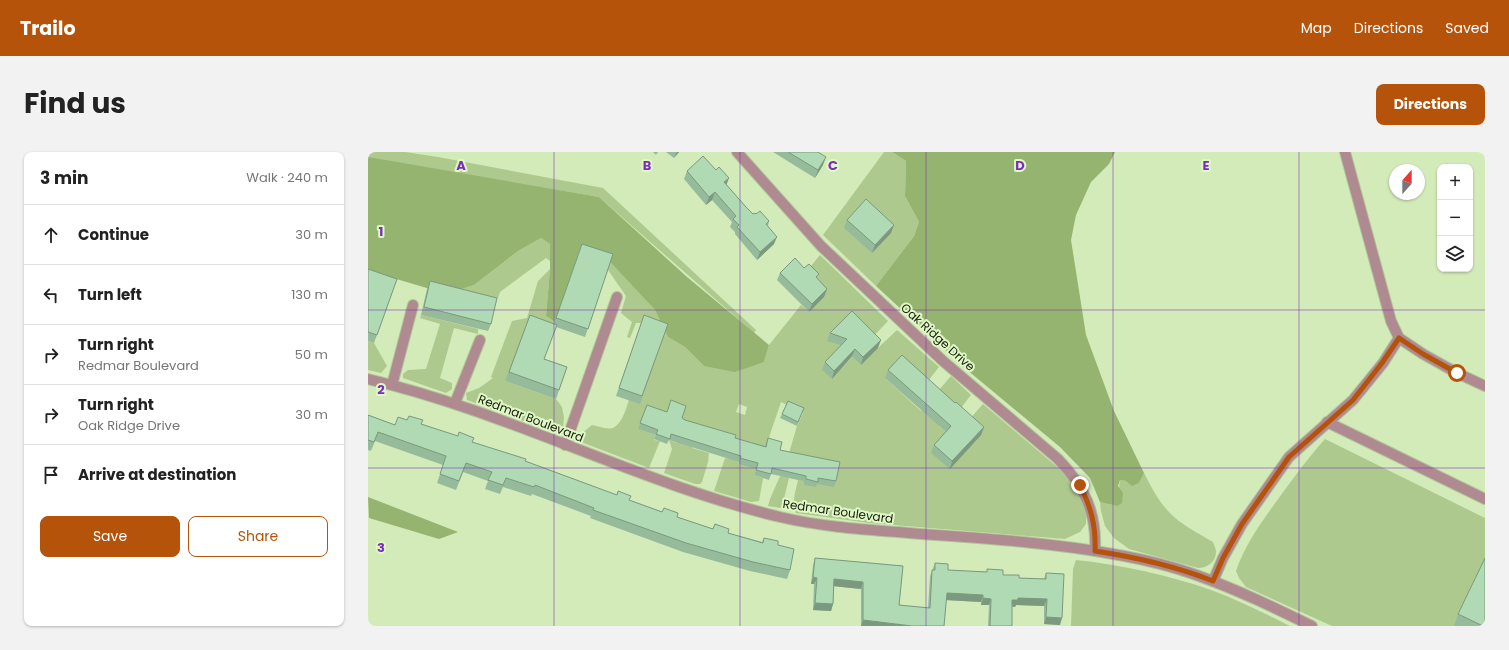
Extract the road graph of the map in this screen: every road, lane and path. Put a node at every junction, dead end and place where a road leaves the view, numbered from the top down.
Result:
1 (737, 152) edge
2 (1345, 152) edge
3 (617, 297) dead end
4 (413, 305) dead end
5 (1399, 338) junction
6 (480, 340) dead end
7 (368, 379) edge
8 (392, 384) junction
9 (1485, 386) edge
10 (454, 403) junction
11 (1328, 422) junction
12 (565, 445) junction
13 (1485, 499) edge
14 (1095, 551) junction
15 (1213, 581) junction
16 (1312, 626) edge

1 - 14 street, Oak Ridge Drive
2 - 5 street
3 - 12 street
4 - 8 street
5 - 9 street
5 - 11 street
6 - 10 street
7 - 8 street, Redmar Boulevard
8 - 10 street, Redmar Boulevard
10 - 12 street, Redmar Boulevard
11 - 13 street
11 - 15 street
12 - 14 street, Redmar Boulevard
14 - 15 street, Redmar Boulevard
15 - 16 street, Redmar Boulevard

